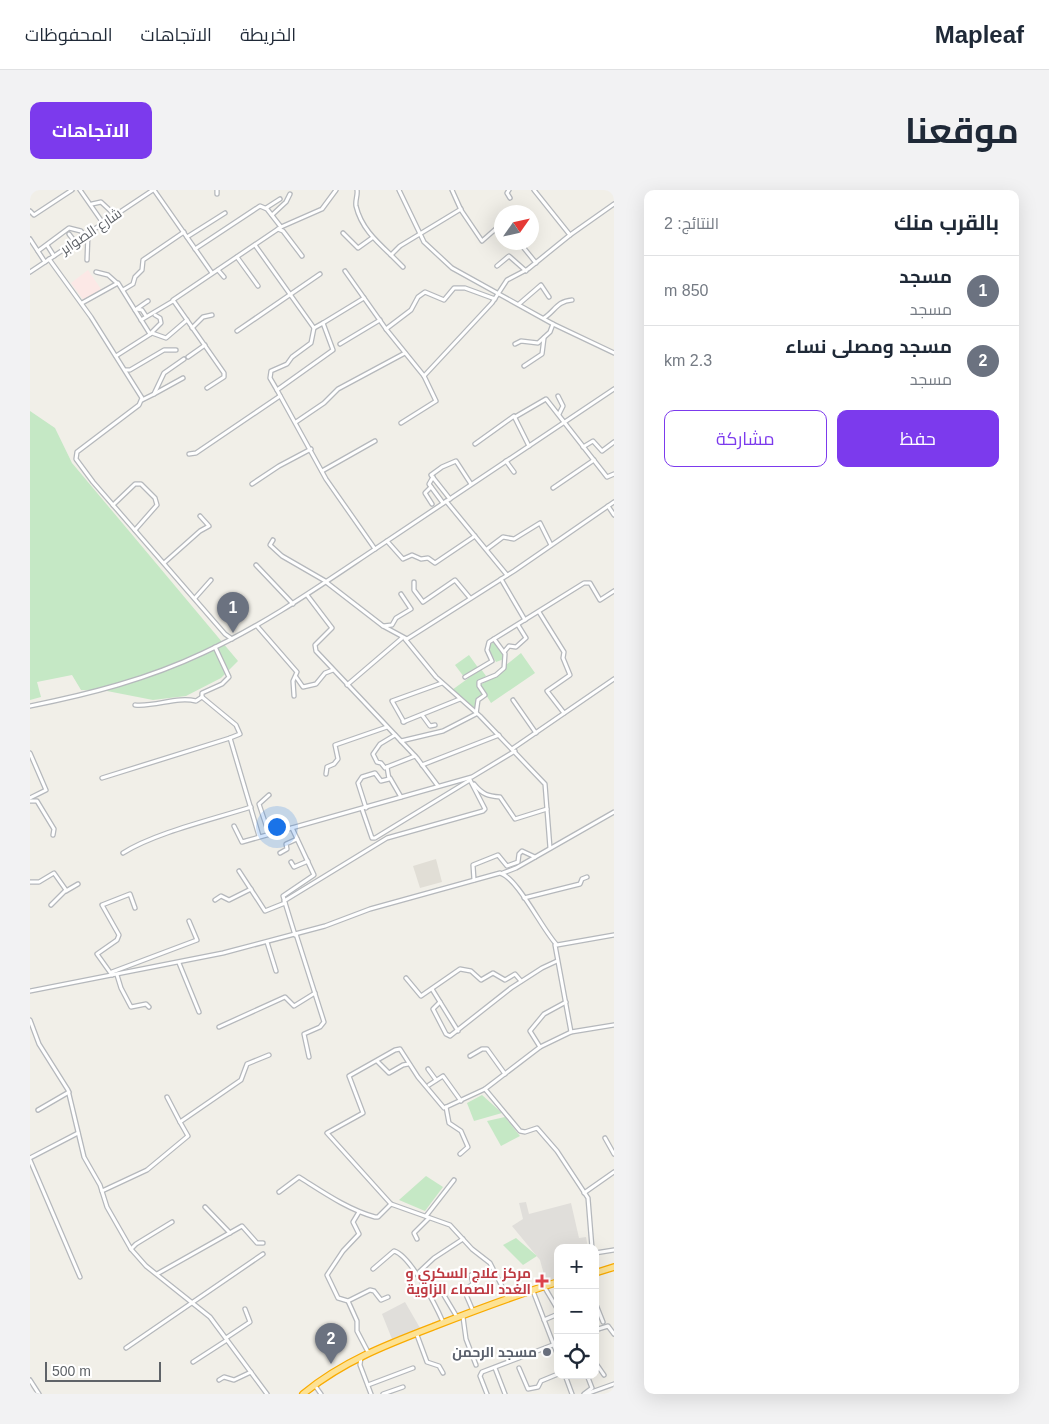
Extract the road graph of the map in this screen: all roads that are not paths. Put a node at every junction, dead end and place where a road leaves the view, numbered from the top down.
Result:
1 (72, 190) edge
2 (80, 190) edge
3 (154, 190) edge
4 (336, 190) edge
5 (356, 190) edge
6 (399, 190) edge
7 (452, 190) edge
8 (509, 190) edge
9 (534, 190) edge
10 (290, 194) dead end
11 (510, 198) dead end
12 (280, 199) dead end
13 (92, 204) dead end
14 (614, 204) edge
15 (265, 209) junction
16 (461, 209) junction
17 (30, 211) edge
18 (225, 212) dead end
19 (115, 215) junction
20 (272, 215) junction
21 (103, 223) junction
22 (279, 228) junction
23 (494, 230) edge
24 (184, 232) junction
25 (69, 234) dead end
26 (343, 234) dead end
27 (420, 234) junction
28 (86, 235) junction
29 (570, 235) junction
30 (187, 237) junction
31 (372, 238) junction
32 (30, 239) edge
33 (75, 242) junction
34 (47, 245) junction
35 (255, 245) junction
36 (195, 249) junction
37 (525, 250) edge
38 (38, 251) junction
39 (391, 254) junction
40 (54, 256) junction
41 (302, 256) dead end
42 (237, 257) junction
43 (49, 259) junction
44 (87, 260) dead end
45 (45, 262) junction
46 (536, 263) junction
47 (497, 266) dead end
48 (403, 268) dead end
49 (218, 269) junction
50 (345, 271) dead end
51 (526, 271) junction
52 (30, 272) edge
53 (96, 272) dead end
54 (212, 274) junction
55 (320, 274) dead end
56 (224, 277) dead end
57 (117, 283) junction
58 (258, 286) dead end
59 (123, 290) junction
60 (499, 294) junction
61 (290, 296) junction
62 (548, 297) dead end
63 (364, 298) junction
64 (495, 300) junction
65 (572, 300) dead end
66 (148, 301) dead end
67 (173, 301) junction
68 (82, 303) junction
69 (519, 304) junction
70 (136, 310) junction
71 (212, 315) dead end
72 (146, 316) junction
73 (155, 316) dead end
74 (544, 318) junction
75 (141, 320) junction
76 (186, 320) junction
77 (380, 320) junction
78 (323, 323) junction
79 (553, 324) junction
80 (192, 328) junction
81 (314, 328) junction
82 (386, 329) junction
83 (237, 331) dead end
84 (150, 334) junction
85 (544, 338) junction
86 (340, 344) dead end
87 (515, 344) dead end
88 (205, 345) junction
89 (176, 350) dead end
90 (405, 353) junction
91 (614, 353) edge
92 (116, 356) junction
93 (188, 357) dead end
94 (184, 359) dead end
95 (524, 366) dead end
96 (128, 371) junction
97 (424, 376) junction
98 (183, 378) dead end
99 (207, 388) dead end
100 (614, 388) edge
101 (277, 390) junction
102 (154, 394) junction
103 (280, 396) junction
104 (558, 396) dead end
105 (142, 400) junction
106 (559, 414) junction
107 (515, 417) junction
108 (296, 422) junction
109 (564, 422) junction
110 (401, 423) dead end
111 (375, 441) dead end
112 (614, 442) edge
113 (475, 444) dead end
114 (530, 446) junction
115 (583, 447) junction
116 (311, 449) junction
117 (189, 454) dead end
118 (594, 460) junction
119 (506, 461) junction
120 (322, 471) junction
121 (514, 472) dead end
122 (614, 474) edge
123 (433, 477) junction
124 (252, 484) dead end
125 (471, 484) junction
126 (431, 488) junction
127 (553, 488) dead end
128 (446, 501) junction
129 (614, 502) edge
130 (432, 504) dead end
131 (113, 505) junction
132 (608, 506) junction
133 (614, 515) edge
134 (200, 516) dead end
135 (135, 530) junction
136 (475, 536) junction
137 (273, 540) dead end
138 (387, 541) junction
139 (551, 546) junction
140 (375, 549) junction
141 (487, 549) junction
142 (164, 563) junction
143 (256, 566) dead end
144 (507, 575) junction
145 (501, 579) junction
146 (211, 580) dead end
147 (326, 582) junction
148 (414, 582) dead end
149 (614, 591) edge
150 (307, 594) junction
151 (401, 594) dead end
152 (195, 598) junction
153 (470, 598) junction
154 (293, 604) junction
155 (539, 612) junction
156 (525, 620) junction
157 (518, 625) junction
158 (257, 626) junction
159 (383, 626) junction
160 (225, 634) junction
161 (233, 639) junction
162 (403, 639) junction
163 (494, 639) junction
164 (226, 642) junction
165 (215, 647) junction
166 (504, 652) junction
167 (333, 670) junction
168 (296, 677) junction
169 (465, 677) dead end
170 (614, 679) edge
171 (442, 683) junction
172 (346, 684) junction
173 (294, 696) dead end
174 (202, 697) junction
175 (460, 699) junction
176 (513, 700) dead end
177 (136, 705) dead end
178 (30, 706) edge
179 (476, 712) junction
180 (564, 713) junction
181 (422, 715) junction
182 (434, 725) dead end
183 (388, 727) junction
184 (536, 733) junction
185 (395, 735) junction
186 (499, 735) junction
187 (230, 738) junction
188 (401, 741) junction
189 (514, 750) junction
190 (30, 753) edge
191 (415, 756) junction
192 (422, 765) junction
193 (387, 767) junction
194 (326, 774) dead end
195 (102, 778) dead end
196 (389, 778) junction
197 (471, 780) junction
198 (438, 786) junction
199 (268, 794) dead end
200 (401, 797) junction
201 (30, 800) edge
202 (260, 805) junction
203 (251, 808) junction
204 (364, 809) junction
205 (547, 809) junction
206 (614, 812) edge
207 (234, 826) dead end
208 (292, 828) junction
209 (269, 834) junction
210 (53, 836) dead end
211 (260, 836) junction
212 (297, 839) junction
213 (550, 848) junction
214 (123, 853) dead end
215 (280, 853) dead end
216 (535, 857) junction
217 (308, 861) junction
218 (291, 862) dead end
219 (239, 871) dead end
220 (508, 872) junction
221 (502, 873) junction
222 (586, 877) dead end
223 (507, 878) junction
224 (474, 880) junction
225 (30, 882) edge
226 (78, 884) dead end
227 (250, 889) junction
228 (66, 890) junction
229 (524, 898) junction
230 (215, 900) dead end
231 (285, 902) junction
232 (52, 905) dead end
233 (136, 908) dead end
234 (189, 921) dead end
235 (295, 934) junction
236 (614, 935) edge
237 (267, 942) junction
238 (555, 944) junction
239 (557, 961) junction
240 (179, 963) junction
241 (276, 970) dead end
242 (112, 974) junction
243 (117, 975) junction
244 (406, 978) dead end
245 (521, 981) junction
246 (432, 989) junction
247 (30, 991) edge
248 (316, 993) junction
249 (440, 1002) junction
250 (566, 1002) junction
251 (149, 1007) dead end
252 (199, 1012) dead end
253 (30, 1020) edge
254 (614, 1025) edge
255 (219, 1027) dead end
256 (458, 1031) junction
257 (571, 1032) junction
258 (32, 1033) edge
259 (540, 1047) junction
260 (269, 1055) dead end
261 (470, 1056) dead end
262 (308, 1057) dead end
263 (377, 1061) junction
264 (409, 1064) junction
265 (428, 1069) dead end
266 (505, 1074) junction
267 (436, 1080) junction
268 (429, 1085) dead end
269 (485, 1089) junction
270 (69, 1092) junction
271 (167, 1097) dead end
272 (461, 1101) junction
273 (446, 1107) junction
274 (38, 1110) dead end
275 (180, 1122) junction
276 (78, 1133) junction
277 (605, 1138) dead end
278 (460, 1154) dead end
279 (614, 1154) edge
280 (30, 1159) edge
281 (614, 1172) edge
282 (454, 1180) dead end
283 (102, 1191) junction
284 (279, 1192) dead end
285 (584, 1193) junction
286 (391, 1204) junction
287 (205, 1207) dead end
288 (359, 1212) junction
289 (428, 1217) junction
290 (172, 1222) dead end
291 (230, 1233) junction
292 (417, 1239) dead end
293 (463, 1239) junction
294 (263, 1242) dead end
295 (592, 1244) edge
296 (131, 1249) junction
297 (614, 1250) edge
298 (599, 1252) edge
299 (263, 1254) dead end
300 (614, 1266) edge
301 (373, 1269) dead end
302 (599, 1271) edge
303 (157, 1274) junction
304 (471, 1275) dead end
305 (80, 1277) dead end
306 (419, 1279) junction
307 (554, 1285) edge
308 (554, 1285) edge
309 (439, 1287) dead end
310 (545, 1288) junction
311 (533, 1291) junction
312 (388, 1297) dead end
313 (508, 1298) junction
314 (348, 1301) junction
315 (192, 1302) junction
316 (554, 1305) edge
317 (245, 1309) dead end
318 (473, 1311) junction
319 (599, 1311) edge
320 (554, 1314) edge
321 (460, 1317) junction
322 (544, 1320) junction
323 (604, 1322) dead end
324 (443, 1323) junction
325 (599, 1329) edge
326 (614, 1334) edge
327 (417, 1335) junction
328 (226, 1339) junction
329 (554, 1340) edge
330 (554, 1345) edge
331 (126, 1348) dead end
332 (368, 1352) junction
333 (358, 1360) junction
334 (193, 1362) dead end
335 (476, 1365) dead end
336 (599, 1367) edge
337 (413, 1368) dead end
338 (495, 1368) junction
339 (518, 1368) dead end
340 (251, 1372) junction
341 (442, 1373) dead end
342 (604, 1374) dead end
343 (554, 1376) edge
344 (566, 1379) edge
345 (589, 1379) edge
346 (30, 1380) edge
347 (219, 1380) dead end
348 (614, 1384) edge
349 (368, 1385) junction
350 (316, 1387) junction
351 (403, 1387) dead end
352 (38, 1394) edge
353 (266, 1394) edge
354 (306, 1394) edge
355 (322, 1394) edge
356 (371, 1394) edge
357 (383, 1394) edge
358 (487, 1394) edge
359 (505, 1394) edge
360 (572, 1394) edge
361 (586, 1394) edge

1 - 17 street
2 - 21 street
3 - 19 street, شارع الصوابر
3 - 24 street
4 - 22 street
5 - 31 street
6 - 27 street
7 - 16 street
8 - 11 street
9 - 29 street
10 - 20 street
12 - 15 street
13 - 19 street
14 - 29 street
15 - 20 street
15 - 36 street
16 - 23 street
16 - 27 street
18 - 30 street
19 - 21 street, شارع الصوابر
20 - 22 street
21 - 28 street, شارع الصوابر
22 - 35 street
22 - 41 street
24 - 30 street
24 - 59 street
25 - 33 street
26 - 31 street
27 - 39 street
27 - 60 street
28 - 33 street, شارع الصوابر
28 - 34 street
28 - 44 street
29 - 46 street
30 - 36 street
31 - 39 street
32 - 38 street
33 - 40 street, شارع الصوابر
34 - 38 street
34 - 40 street
35 - 42 street
35 - 61 street
36 - 54 street
37 - 46 street
38 - 45 street
39 - 48 street
40 - 43 street, شارع الصوابر
42 - 49 street
42 - 58 street
43 - 45 street, شارع الصوابر
43 - 68 street
45 - 52 street, شارع الصوابر
46 - 51 street
47 - 51 street
49 - 54 street
49 - 56 street
50 - 63 street
51 - 60 street
53 - 57 street
54 - 67 street
55 - 61 street
57 - 59 street
57 - 68 street
59 - 70 street
60 - 64 street
60 - 69 street
61 - 81 street
61 - 83 street
62 - 69 street
63 - 77 street
63 - 78 street
64 - 82 street
64 - 97 street
65 - 74 street
66 - 70 street
67 - 72 street
67 - 76 street
68 - 92 street
69 - 74 street
70 - 72 street
70 - 75 street
71 - 80 street
72 - 75 street
73 - 84 street
74 - 79 street
75 - 84 street
76 - 80 street
76 - 84 street
77 - 82 street
77 - 86 street
78 - 81 street
78 - 101 street
79 - 85 street
79 - 91 street
80 - 88 street
81 - 101 street
82 - 90 street
84 - 92 street
85 - 87 street
85 - 95 street
88 - 93 street
88 - 99 street
89 - 96 street
90 - 97 street
90 - 108 street
92 - 96 street
94 - 102 street
96 - 105 street
97 - 110 street
98 - 102 street
100 - 109 street
101 - 103 street
102 - 105 street
103 - 108 street
103 - 117 street
104 - 106 street
105 - 131 street
106 - 107 street
106 - 109 street
107 - 113 street
107 - 114 street
108 - 116 street
109 - 114 street
109 - 115 street
111 - 120 street
112 - 115 street
114 - 119 street
115 - 118 street
116 - 120 street
116 - 124 street
118 - 122 street
118 - 127 street
119 - 121 street
119 - 125 street
120 - 140 street
123 - 125 street
123 - 126 street
123 - 128 street
125 - 128 street
126 - 128 street
126 - 130 street
128 - 136 street
128 - 138 street
129 - 132 street
131 - 135 street
131 - 135 street
132 - 133 street
132 - 139 street
134 - 142 street
135 - 142 street
136 - 138 street
136 - 141 street
137 - 147 street
138 - 140 street
139 - 141 street
139 - 144 street
140 - 147 street
141 - 144 street
142 - 152 street
143 - 154 street
144 - 145 street
145 - 153 street
145 - 156 street
146 - 152 street
147 - 150 street
147 - 159 street
148 - 153 street
149 - 155 street
150 - 154 street
150 - 167 street
151 - 159 street
152 - 160 street
153 - 162 street
154 - 158 street
155 - 156 street
155 - 180 street
156 - 157 street
157 - 163 street
157 - 166 street
158 - 161 street
158 - 168 street
159 - 162 street
160 - 161 street
160 - 164 street
161 - 164 street
162 - 171 street
162 - 172 street
163 - 166 street
163 - 169 street
164 - 165 street
165 - 174 street
165 - 178 street
166 - 179 street
167 - 168 street
167 - 172 street
168 - 173 street
170 - 180 street
171 - 175 street
171 - 181 street
172 - 183 street
174 - 177 street
174 - 187 street
175 - 179 street
175 - 181 street
176 - 184 street
179 - 186 street
179 - 188 street
180 - 184 street
181 - 182 street
183 - 185 street
183 - 194 street
184 - 189 street
185 - 188 street
185 - 193 street
186 - 189 street
186 - 192 street
187 - 195 street
187 - 203 street
188 - 191 street
189 - 197 street
189 - 205 street
190 - 201 street
191 - 192 street
191 - 193 street
192 - 198 street
193 - 196 street
196 - 200 street
196 - 204 street
197 - 198 street
197 - 204 street
197 - 205 street
197 - 231 street
198 - 200 street
199 - 202 street
200 - 204 street
201 - 210 street
202 - 203 street
202 - 209 street
203 - 211 street
203 - 214 street
204 - 208 street
205 - 213 street
206 - 213 street
207 - 211 street
208 - 209 street
208 - 212 street
209 - 211 street
212 - 215 street
212 - 217 street
213 - 216 street
216 - 220 street
216 - 224 street
217 - 218 street
217 - 231 street
219 - 227 street
220 - 221 street
220 - 223 street
221 - 223 street
221 - 224 street
222 - 229 street
223 - 229 street
224 - 235 street
225 - 228 street
226 - 228 street
227 - 230 street
227 - 231 street
228 - 232 street
229 - 238 street
231 - 235 street
233 - 242 street
234 - 242 street
235 - 237 street
235 - 248 street
236 - 238 street
237 - 240 street
237 - 241 street
238 - 239 street
239 - 245 street
239 - 250 street
240 - 243 street
240 - 252 street
242 - 243 street
242 - 247 street
243 - 251 street
244 - 246 street
245 - 246 street
245 - 256 street
246 - 249 street
248 - 255 street
248 - 262 street
249 - 256 street
249 - 256 street
250 - 257 street
250 - 259 street
253 - 258 street
254 - 257 street
257 - 259 street
258 - 270 street
259 - 266 street
260 - 275 street
261 - 266 street
263 - 264 street
263 - 264 street
263 - 286 street
264 - 273 street
265 - 267 street
266 - 269 street
267 - 268 street
267 - 272 street
269 - 272 street
269 - 285 street
270 - 274 street
270 - 276 street
271 - 275 street
272 - 273 street
273 - 278 street
275 - 283 street
276 - 280 street
276 - 283 street
277 - 279 street
280 - 305 street
281 - 285 street
282 - 289 street
283 - 296 street
284 - 288 street
285 - 295 street
286 - 288 street
286 - 289 street
287 - 291 street
288 - 314 street
289 - 292 street
289 - 293 street
290 - 296 street
291 - 294 street
291 - 303 street
293 - 306 street
293 - 313 street
296 - 303 street
297 - 298 street
299 - 315 street
300 - 302 highway
301 - 306 street
303 - 315 street
304 - 318 street
306 - 324 street
307 - 310 highway
308 - 311 highway
309 - 321 street
310 - 311 highway
310 - 316 street
311 - 313 highway
311 - 321 highway
311 - 322 street
312 - 314 street
313 - 318 highway
314 - 332 street
315 - 328 street
315 - 331 street
317 - 328 street
318 - 321 highway
319 - 323 street
320 - 322 street
321 - 324 highway
321 - 327 highway
321 - 335 street
322 - 329 street
324 - 332 highway
325 - 326 street
327 - 333 highway
327 - 341 street
328 - 334 street
328 - 340 street
330 - 338 street
332 - 333 highway
333 - 349 street
333 - 350 highway
333 - 354 highway
336 - 342 street
337 - 349 street
338 - 358 street
338 - 359 street
339 - 343 street
340 - 347 street
340 - 353 street
344 - 360 street
345 - 361 street
346 - 352 street
348 - 361 street
349 - 356 street
350 - 354 highway
350 - 355 street
351 - 357 street

